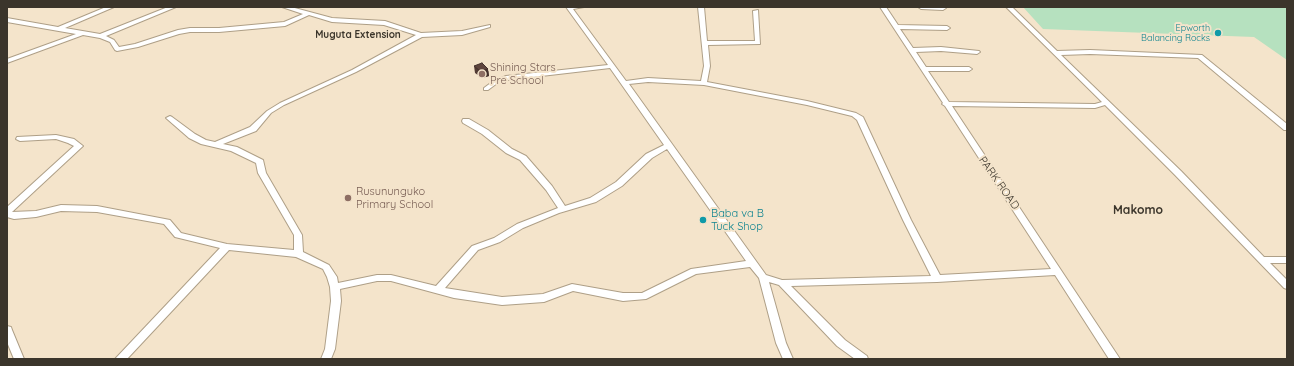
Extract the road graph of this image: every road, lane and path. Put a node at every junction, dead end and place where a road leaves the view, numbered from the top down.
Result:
1 (111, 7) edge
2 (172, 7) edge
3 (285, 7) edge
4 (581, 7) edge
5 (701, 7) edge
6 (883, 7) edge
7 (921, 7) edge
8 (1009, 7) edge
9 (569, 8) edge
10 (943, 8) dead end
11 (756, 11) dead end
12 (307, 14) junction
13 (7, 20) edge
14 (488, 26) dead end
15 (895, 27) junction
16 (947, 28) dead end
17 (59, 29) junction
18 (81, 34) junction
19 (421, 35) junction
20 (101, 36) junction
21 (706, 43) junction
22 (911, 50) junction
23 (977, 52) dead end
24 (1055, 53) junction
25 (7, 61) edge
26 (612, 66) junction
27 (923, 69) junction
28 (969, 69) dead end
29 (624, 83) junction
30 (704, 83) junction
31 (486, 89) dead end
32 (1106, 103) junction
33 (945, 104) junction
34 (170, 118) dead end
35 (466, 121) dead end
36 (1287, 128) edge
37 (20, 140) dead end
38 (215, 145) junction
39 (669, 145) junction
40 (563, 209) junction
41 (7, 213) edge
42 (227, 247) junction
43 (298, 254) junction
44 (1262, 260) junction
45 (1287, 260) edge
46 (752, 263) junction
47 (1057, 272) junction
48 (763, 276) junction
49 (936, 278) junction
50 (782, 283) junction
51 (1287, 286) edge
52 (335, 287) junction
53 (438, 290) junction
54 (7, 330) edge
55 (19, 359) edge
56 (120, 359) edge
57 (326, 359) edge
58 (788, 359) edge
59 (863, 359) edge
60 (1115, 359) edge

1 - 17 street
2 - 20 street
3 - 12 street
4 - 9 street
5 - 21 street
6 - 15 street, PARK ROAD
7 - 10 street
8 - 24 street
9 - 26 street
11 - 21 street
12 - 19 street
12 - 20 street
13 - 17 street
14 - 19 street
15 - 16 street
15 - 22 street, PARK ROAD
17 - 18 street
18 - 20 street
18 - 25 street
19 - 38 street
21 - 30 street
22 - 23 street
22 - 27 street, PARK ROAD
24 - 32 street
24 - 36 street
26 - 29 street
26 - 31 street
27 - 28 street
27 - 33 street, PARK ROAD
29 - 30 street
29 - 39 street
30 - 49 street
32 - 33 street
32 - 44 street
33 - 47 street, PARK ROAD
34 - 38 street
35 - 40 street
37 - 41 street
38 - 43 street
39 - 40 street
39 - 46 street
40 - 53 street
41 - 42 street
42 - 43 street
42 - 56 street
43 - 52 street
44 - 45 street
44 - 51 street
46 - 48 street
46 - 53 street
47 - 49 street
47 - 60 street, PARK ROAD
48 - 50 street
48 - 58 street
49 - 50 street
50 - 59 street
52 - 53 street
52 - 57 street
54 - 55 street

